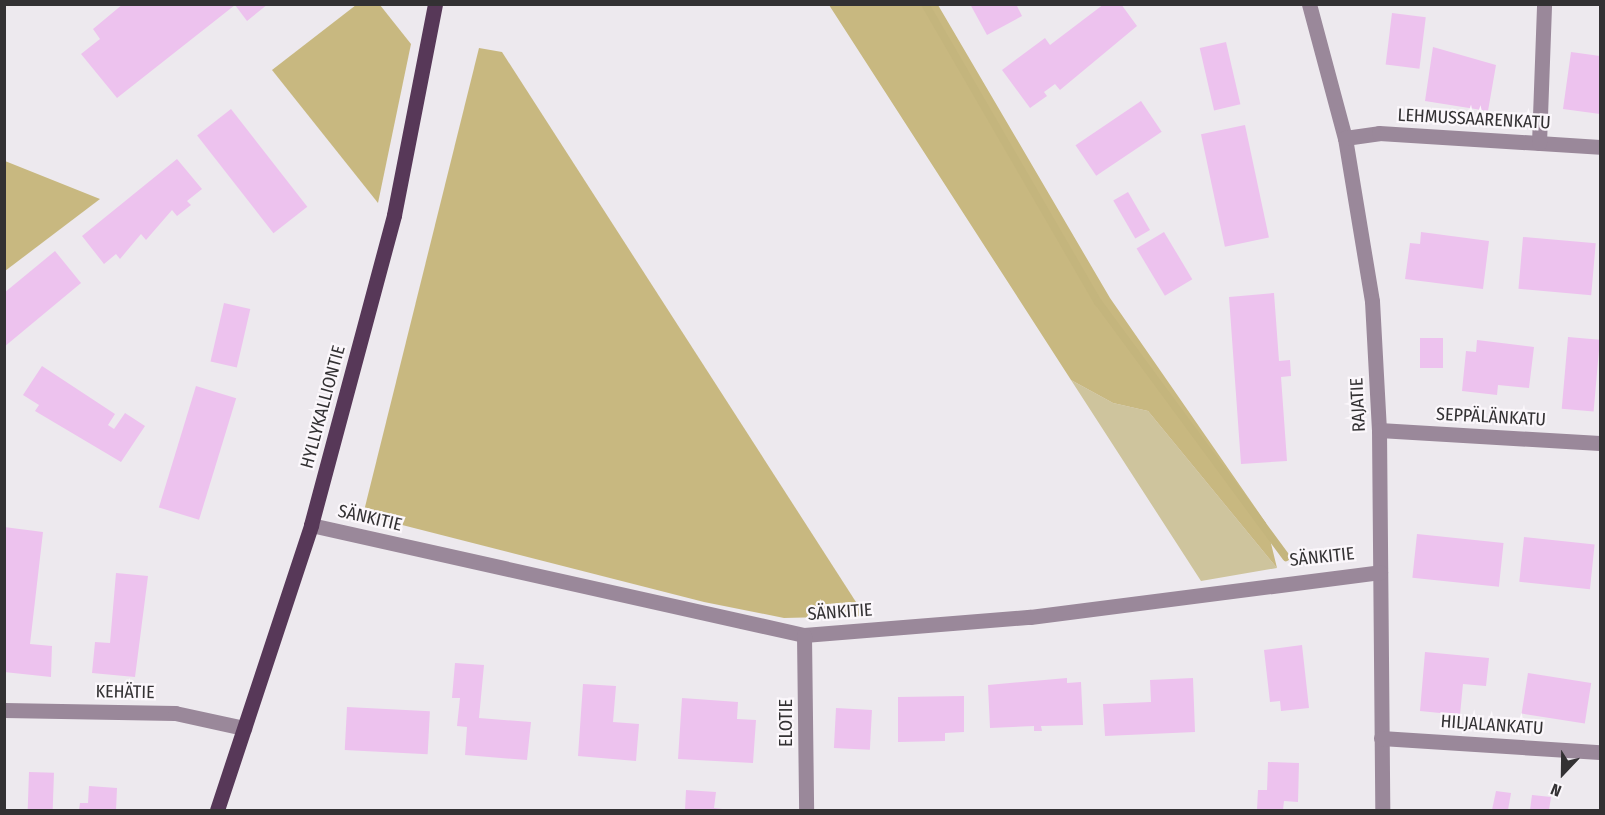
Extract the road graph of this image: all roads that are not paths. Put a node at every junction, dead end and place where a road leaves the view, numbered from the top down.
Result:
1 (435, 4) edge
2 (1309, 4) edge
3 (1544, 4) edge
4 (1345, 138) junction
5 (1539, 143) junction
6 (1600, 147) edge
7 (1379, 430) junction
8 (1600, 443) edge
9 (311, 525) junction
10 (1380, 572) junction
11 (804, 635) junction
12 (4, 710) edge
13 (244, 728) junction
14 (1381, 738) junction
15 (1600, 752) edge
16 (217, 810) edge
17 (806, 810) edge
18 (1382, 810) edge

1 - 9 main road, HYLLYKALLIONTIE
2 - 4 street, RAJATIE
3 - 5 street
4 - 5 street, LEHMUSSAARENKATU
4 - 7 street, RAJATIE
5 - 6 street, LEHMUSSAARENKATU
7 - 8 street, SEPPÄLÄNKATU
7 - 10 street, RAJATIE
9 - 11 street, SÄNKITIE
9 - 13 main road, HYLLYKALLIONTIE
10 - 11 street, SÄNKITIE
10 - 14 street, RAJATIE
11 - 17 street, ELOTIE
12 - 13 street, KEHÄTIE
13 - 16 main road, HYLLYKALLIONTIE
14 - 15 street, HILJALANKATU
14 - 18 street, RAJATIE

